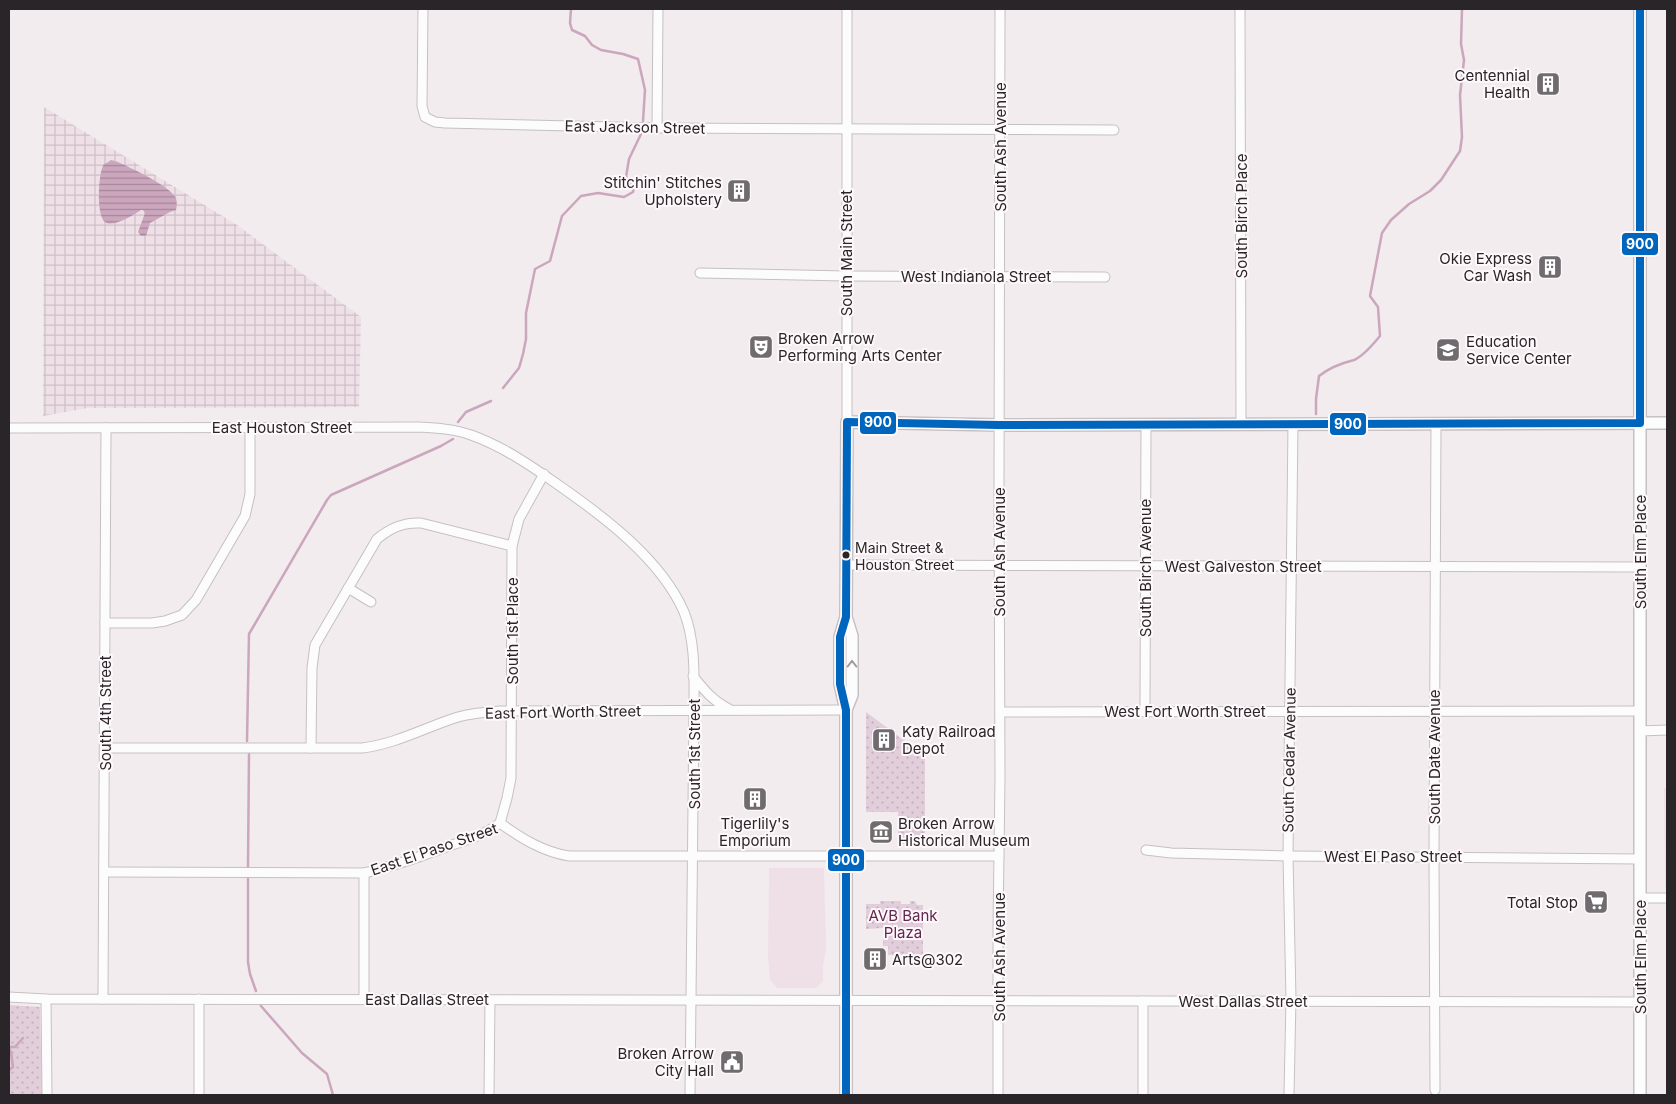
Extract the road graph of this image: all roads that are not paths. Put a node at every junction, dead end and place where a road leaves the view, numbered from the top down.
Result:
1 (423, 9) edge
2 (658, 9) edge
3 (847, 9) edge
4 (1000, 9) edge
5 (1240, 9) edge
6 (1640, 9) edge
7 (657, 128) junction
8 (847, 129) junction
9 (999, 130) junction
10 (1114, 130) dead end
11 (700, 273) dead end
12 (846, 276) junction
13 (1000, 276) junction
14 (1105, 277) dead end
15 (847, 422) junction
16 (1640, 423) junction
17 (1667, 423) edge
18 (1000, 424) junction
19 (1146, 424) junction
20 (1241, 424) junction
21 (1293, 424) junction
22 (1436, 424) junction
23 (9, 428) edge
24 (106, 428) junction
25 (250, 428) junction
26 (544, 474) junction
27 (512, 546) junction
28 (847, 565) junction
29 (1000, 566) junction
30 (1145, 566) junction
31 (1291, 566) junction
32 (1435, 566) junction
33 (1640, 567) junction
34 (348, 588) junction
35 (371, 602) dead end
36 (105, 622) junction
37 (693, 675) junction
38 (694, 710) junction
39 (731, 710) junction
40 (846, 710) junction
41 (512, 711) junction
42 (1145, 711) junction
43 (1640, 711) junction
44 (1000, 712) junction
45 (1290, 712) junction
46 (1434, 712) junction
47 (1667, 730) edge
48 (1640, 731) junction
49 (105, 748) junction
50 (311, 748) junction
51 (500, 823) junction
52 (1146, 850) dead end
53 (693, 856) junction
54 (846, 856) junction
55 (999, 856) junction
56 (1288, 856) junction
57 (1434, 856) junction
58 (1640, 859) junction
59 (104, 872) junction
60 (364, 873) junction
61 (1640, 898) junction
62 (1667, 898) edge
63 (9, 997) edge
64 (46, 999) junction
65 (103, 999) junction
66 (199, 999) junction
67 (364, 999) junction
68 (490, 1000) junction
69 (691, 1000) junction
70 (846, 1000) junction
71 (998, 1000) junction
72 (1143, 1001) junction
73 (1290, 1001) junction
74 (1435, 1001) junction
75 (1639, 1002) junction
76 (1435, 1090) dead end
77 (47, 1095) edge
78 (199, 1095) edge
79 (489, 1095) edge
80 (690, 1095) edge
81 (846, 1095) edge
82 (998, 1095) edge
83 (1143, 1095) edge
84 (1289, 1095) edge
85 (1640, 1095) edge

1 - 7 street, East Jackson Street
2 - 7 street
3 - 8 street, South Main Street
4 - 9 street, South Ash Avenue
5 - 20 street, South Birch Place
6 - 16 main road, South Elm Place
7 - 8 street, East Jackson Street
8 - 9 street, East Jackson Street
8 - 12 street, South Main Street
9 - 10 street, East Jackson Street
9 - 13 street, South Ash Avenue
11 - 12 street, West Indianola Street
12 - 13 street, West Indianola Street
12 - 15 street, South Main Street
13 - 14 street, West Indianola Street
13 - 18 street, South Ash Avenue
15 - 18 main road
15 - 28 main road, South Main Street
16 - 17 main road
16 - 22 main road
16 - 33 main road, South Elm Place
18 - 19 main road
18 - 29 street, South Ash Avenue
19 - 20 main road
19 - 30 street, South Birch Avenue
20 - 21 main road
21 - 22 main road
21 - 31 street, South Cedar Avenue
22 - 32 street, South Date Avenue
23 - 24 street, East Houston Street
24 - 25 street, East Houston Street
24 - 36 street, South 4th Street
25 - 26 street, East Houston Street
25 - 36 street
26 - 27 street, South 1st Place
26 - 37 street, South 1st Street
27 - 34 street
27 - 41 street, South 1st Place
28 - 29 street, West Galveston Street
28 - 40 main road, South Main Street
29 - 30 street, West Galveston Street
29 - 44 street, South Ash Avenue
30 - 31 street, West Galveston Street
30 - 42 street, South Birch Avenue
31 - 32 street, West Galveston Street
31 - 45 street, South Cedar Avenue
32 - 33 street, West Galveston Street
32 - 46 street, South Date Avenue
33 - 43 main road, South Elm Place
34 - 35 street
34 - 50 street
36 - 49 street, South 4th Street
37 - 38 street, South 1st Street
37 - 39 street
38 - 39 street, East Fort Worth Street
38 - 41 street, East Fort Worth Street
38 - 53 street, South 1st Street
39 - 40 street, East Fort Worth Street
40 - 54 main road, South Main Street
41 - 50 street, East Fort Worth Street
41 - 51 street, South 1st Place
42 - 44 street, West Fort Worth Street
42 - 45 street, West Fort Worth Street
43 - 46 street, West Fort Worth Street
43 - 48 main road, South Elm Place
44 - 55 street, South Ash Avenue
45 - 46 street, West Fort Worth Street
45 - 56 street, South Cedar Avenue
46 - 57 street, South Date Avenue
47 - 48 street
48 - 58 main road, South Elm Place
49 - 50 street, East Fort Worth Street
49 - 59 street, South 4th Street
51 - 53 street, East El Paso Street
51 - 60 street, East El Paso Street
52 - 56 street, West El Paso Street
53 - 54 street, East El Paso Street
53 - 69 street, South 1st Street
54 - 55 street
54 - 70 main road, South Main Street
55 - 71 street, South Ash Avenue
56 - 57 street, West El Paso Street
56 - 73 street, South Cedar Avenue
57 - 58 street, West El Paso Street
57 - 74 street, South Date Avenue
58 - 61 main road, South Elm Place
59 - 60 street, East El Paso Street
59 - 65 street, South 4th Street
60 - 67 street
61 - 62 street
61 - 75 main road, South Elm Place
63 - 64 street, East Dallas Street
64 - 65 street, East Dallas Street
64 - 77 street
65 - 66 street, East Dallas Street
66 - 67 street, East Dallas Street
66 - 78 street
67 - 68 street, East Dallas Street
68 - 69 street, East Dallas Street
68 - 79 street
69 - 70 street, East Dallas Street
69 - 80 street, South 1st Street
70 - 71 street, West Dallas Street
70 - 81 main road, South Main Street
71 - 72 street, West Dallas Street
71 - 82 street, South Ash Avenue
72 - 73 street, West Dallas Street
72 - 83 street
73 - 74 street, West Dallas Street
73 - 84 street, South Cedar Avenue
74 - 75 street, West Dallas Street
74 - 76 street, South Date Avenue
75 - 85 main road, South Elm Place

